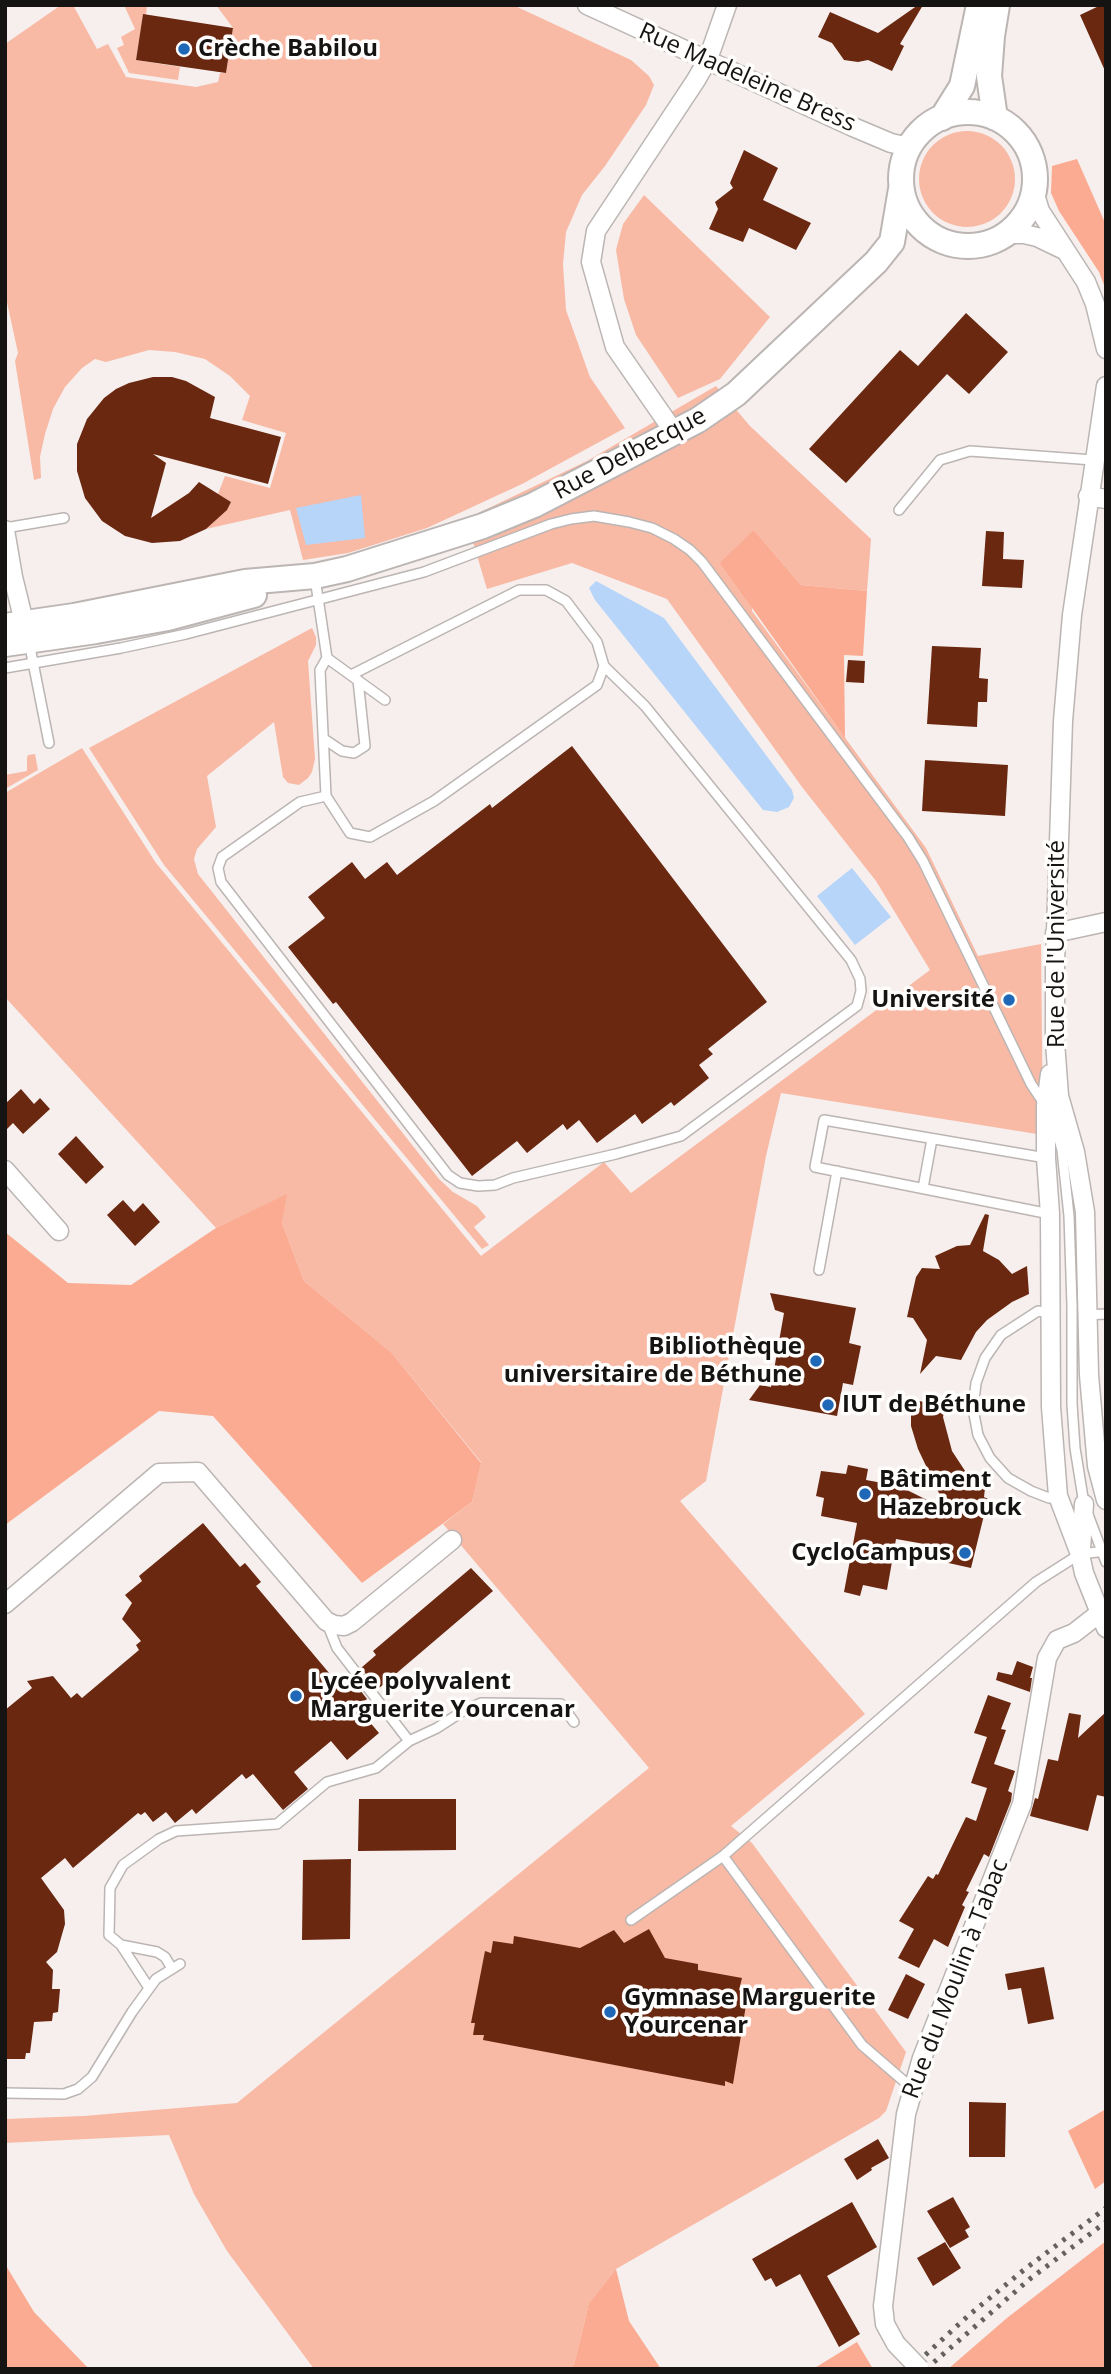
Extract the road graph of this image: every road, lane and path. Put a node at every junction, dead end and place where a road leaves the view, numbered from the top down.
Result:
1 (587, 5) edge
2 (727, 5) edge
3 (979, 5) edge
4 (997, 5) edge
5 (708, 59) junction
6 (942, 118) junction
7 (995, 118) junction
8 (909, 147) junction
9 (901, 189) junction
10 (1034, 191) junction
11 (1005, 234) junction
12 (938, 239) junction
13 (892, 242) junction
14 (1064, 250) junction
15 (1106, 349) edge
16 (1106, 386) edge
17 (674, 432) junction
18 (1100, 461) edge
19 (1097, 497) edge
20 (899, 510) dead end
21 (64, 518) dead end
22 (5, 529) edge
23 (7, 551) edge
24 (318, 587) junction
25 (19, 639) edge
26 (327, 658) junction
27 (604, 666) junction
28 (5, 668) edge
29 (355, 677) junction
30 (385, 700) dead end
31 (324, 739) junction
32 (49, 743) dead end
33 (326, 796) junction
34 (1106, 922) edge
35 (1055, 933) junction
36 (1055, 1042) junction
37 (1046, 1105) junction
38 (932, 1139) junction
39 (1046, 1158) junction
40 (5, 1171) edge
41 (837, 1171) junction
42 (923, 1188) junction
43 (1050, 1214) junction
44 (59, 1231) dead end
45 (819, 1270) dead end
46 (1050, 1313) junction
47 (1106, 1314) edge
48 (1086, 1315) junction
49 (1058, 1496) junction
50 (1106, 1500) edge
51 (1084, 1504) junction
52 (452, 1540) dead end
53 (1104, 1551) edge
54 (1080, 1555) junction
55 (1106, 1562) edge
56 (5, 1604) edge
57 (1104, 1617) edge
58 (326, 1621) junction
59 (574, 1722) dead end
60 (409, 1741) junction
61 (723, 1856) junction
62 (631, 1920) dead end
63 (121, 1945) junction
64 (149, 1988) junction
65 (913, 2089) junction
66 (5, 2093) edge
67 (920, 2369) edge

1 - 5 street, Rue Madeleine Bress
2 - 5 street
3 - 6 street
4 - 7 street
5 - 8 street, Rue Madeleine Bress
5 - 17 street
6 - 7 street
6 - 8 street
7 - 10 street
8 - 9 street
9 - 12 street
9 - 13 street
10 - 11 street
10 - 14 street
11 - 12 street
11 - 14 street
12 - 13 street
13 - 17 street, Rue Delbecque
14 - 15 street
16 - 18 street, Rue de l'Université
17 - 24 street, Rue Delbecque
18 - 19 street, Rue de l'Université
18 - 20 lane
19 - 35 street, Rue de l'Université
21 - 22 lane
22 - 23 street
23 - 25 street
24 - 25 street, Rue Delbecque
24 - 26 lane
24 - 37 lane
25 - 28 lane
25 - 32 lane
26 - 29 lane
26 - 31 lane
27 - 29 lane
27 - 33 lane
27 - 33 lane
29 - 30 lane
29 - 31 lane
31 - 33 lane
34 - 35 street
35 - 36 street, Rue de l'Université
36 - 37 street
36 - 48 street, Rue de l'Université
37 - 39 street
37 - 51 lane
38 - 39 lane
38 - 41 lane
38 - 42 lane
39 - 43 street
40 - 44 street
41 - 42 lane
41 - 45 lane
42 - 43 lane
43 - 46 street
46 - 49 street
46 - 49 lane
47 - 48 lane
48 - 50 street, Rue de l'Université
49 - 54 street
51 - 53 lane
51 - 54 street
52 - 58 street
53 - 54 lane
53 - 55 lane
54 - 57 street
54 - 61 lane
56 - 58 street
57 - 65 street, Rue du Moulin à Tabac
58 - 60 lane
59 - 60 lane
60 - 63 lane
61 - 62 lane
61 - 65 lane
63 - 64 lane
63 - 64 lane
64 - 66 lane
65 - 67 street, Rue du Moulin à Tabac, bridge

